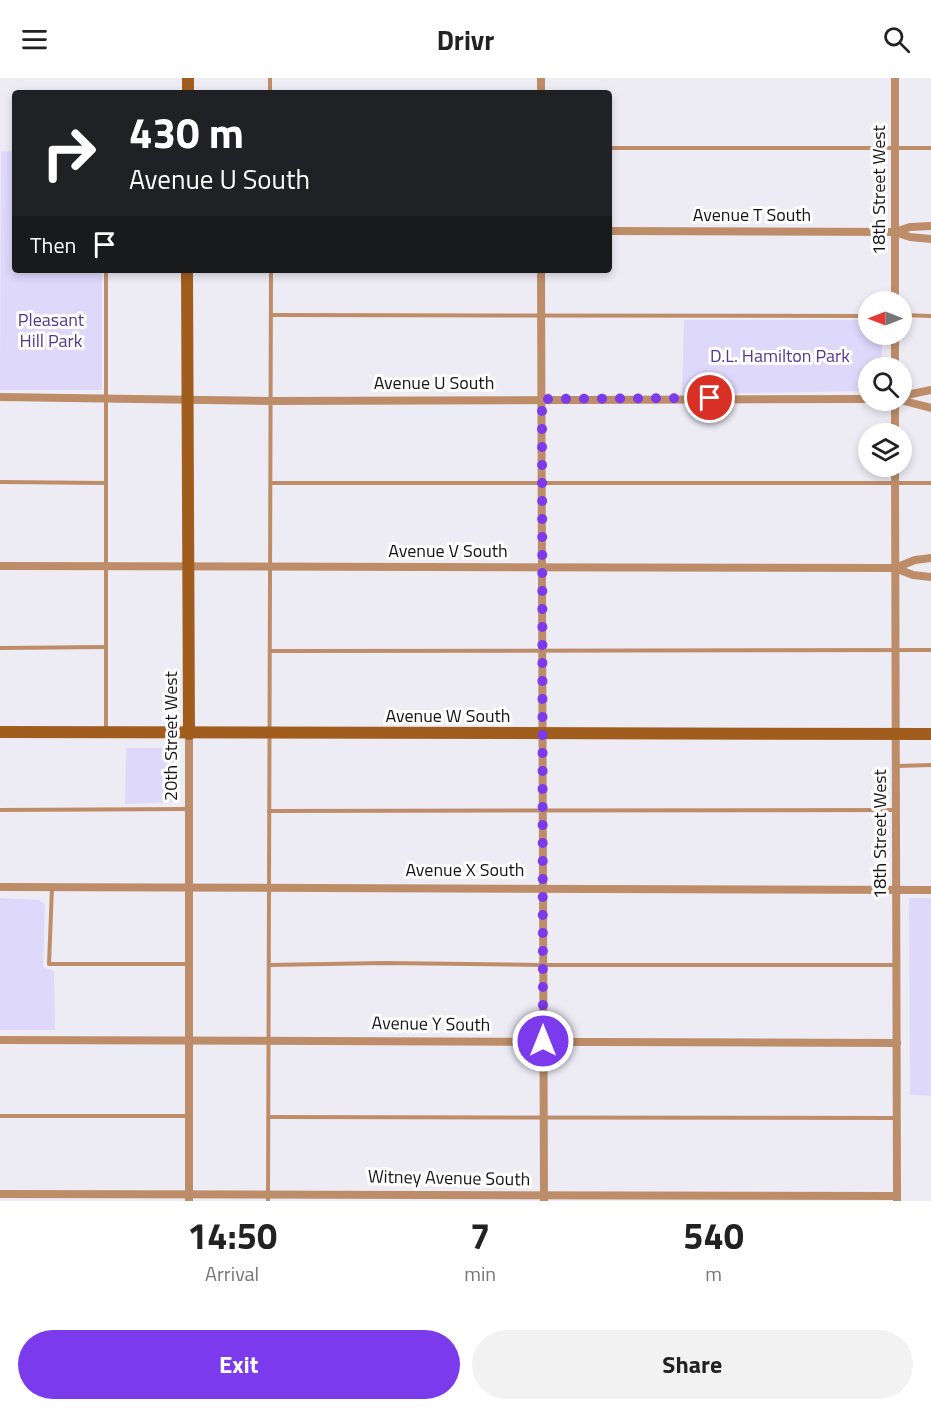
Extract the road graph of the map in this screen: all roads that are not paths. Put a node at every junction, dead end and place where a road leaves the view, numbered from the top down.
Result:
1 (895, 78) edge
2 (612, 148) edge
3 (896, 148) junction
4 (931, 148) edge
5 (931, 226) edge
6 (612, 231) edge
7 (895, 232) junction
8 (931, 239) edge
9 (106, 273) edge
10 (187, 273) edge
11 (271, 273) edge
12 (542, 273) edge
13 (895, 291) edge
14 (272, 315) junction
15 (912, 315) edge
16 (931, 315) edge
17 (542, 316) junction
18 (858, 316) edge
19 (931, 390) edge
20 (912, 394) edge
21 (0, 397) edge
22 (106, 399) junction
23 (542, 399) junction
24 (858, 399) edge
25 (188, 400) junction
26 (271, 401) junction
27 (912, 403) edge
28 (931, 408) edge
29 (895, 477) edge
30 (542, 481) junction
31 (0, 482) edge
32 (106, 483) junction
33 (272, 483) junction
34 (895, 483) junction
35 (931, 483) edge
36 (931, 558) edge
37 (0, 566) edge
38 (106, 566) junction
39 (188, 566) junction
40 (272, 566) junction
41 (542, 568) junction
42 (895, 568) junction
43 (931, 578) edge
44 (106, 647) junction
45 (0, 648) edge
46 (542, 649) junction
47 (896, 650) junction
48 (931, 650) edge
49 (271, 651) junction
50 (0, 732) edge
51 (106, 732) junction
52 (189, 734) junction
53 (270, 734) junction
54 (543, 734) junction
55 (896, 734) junction
56 (931, 734) edge
57 (931, 765) edge
58 (896, 766) junction
59 (189, 809) junction
60 (0, 810) edge
61 (543, 810) junction
62 (896, 810) junction
63 (269, 811) junction
64 (0, 886) edge
65 (52, 886) junction
66 (189, 886) junction
67 (269, 887) junction
68 (543, 887) junction
69 (896, 889) junction
70 (931, 890) edge
71 (188, 964) junction
72 (897, 964) junction
73 (269, 965) junction
74 (543, 965) junction
75 (269, 1039) junction
76 (0, 1040) edge
77 (188, 1040) junction
78 (543, 1041) junction
79 (897, 1043) junction
80 (0, 1116) edge
81 (188, 1116) junction
82 (269, 1118) junction
83 (897, 1118) junction
84 (544, 1119) junction
85 (0, 1194) edge
86 (268, 1197) edge
87 (189, 1198) edge
88 (544, 1198) edge
89 (897, 1199) edge

1 - 3 street, 18th Street West
2 - 3 lane
3 - 4 lane
3 - 7 street, 18th Street West
5 - 7 street, Avenue T South
6 - 7 street, Avenue T South
7 - 8 street, Avenue T South
7 - 13 street, 18th Street West
9 - 22 lane
10 - 25 street, 20th Street West
11 - 14 lane
12 - 17 street
14 - 17 lane
14 - 26 lane
15 - 16 lane
17 - 18 lane
17 - 23 street
19 - 20 street
21 - 22 street, Avenue U South
22 - 25 street, Avenue U South
22 - 32 lane
23 - 24 street, Avenue U South
23 - 26 street, Avenue U South
23 - 30 street
25 - 26 street, Avenue U South
25 - 39 street, 20th Street West
26 - 33 lane
27 - 28 street
29 - 34 street, 18th Street West
30 - 33 lane
30 - 34 lane
30 - 41 street
31 - 32 lane
32 - 38 lane
33 - 40 lane
34 - 35 lane
34 - 42 street, 18th Street West
36 - 42 street, Avenue V South
37 - 38 street, Avenue V South
38 - 39 street, Avenue V South
38 - 44 lane
39 - 40 street, Avenue V South
39 - 52 street, 20th Street West
40 - 41 street, Avenue V South
40 - 49 lane
41 - 42 street, Avenue V South
41 - 46 street
42 - 43 street, Avenue V South
42 - 47 street, 18th Street West
44 - 45 lane
44 - 51 lane
46 - 47 lane
46 - 49 lane
46 - 54 street
47 - 48 lane
47 - 55 street, 18th Street West
49 - 53 lane
50 - 51 street, Avenue W South
51 - 52 street, Avenue W South
52 - 53 street, Avenue W South
52 - 59 street, 20th Street West
53 - 54 street, Avenue W South
53 - 63 lane
54 - 55 street, Avenue W South
54 - 61 street
55 - 56 street, Avenue W South
55 - 58 street, 18th Street West
57 - 58 lane
58 - 62 street, 18th Street West
59 - 60 lane
59 - 66 street, 20th Street West
61 - 62 lane
61 - 63 lane
61 - 68 street
62 - 69 street, 18th Street West
63 - 67 lane
64 - 65 street, Avenue X South
65 - 66 street, Avenue X South
65 - 71 lane
66 - 67 street, Avenue X South
66 - 71 street, 20th Street West
67 - 68 street, Avenue X South
67 - 73 lane
68 - 69 street, Avenue X South
68 - 74 street
69 - 70 street, Avenue X South
69 - 72 street, 18th Street West
71 - 77 street, 20th Street West
72 - 74 lane
72 - 79 street, 18th Street West
73 - 74 lane
73 - 75 lane
74 - 78 street
75 - 77 street, Avenue Y South
75 - 78 street, Avenue Y South
75 - 82 lane
76 - 77 street, Avenue Y South
77 - 81 street, 20th Street West
78 - 79 street, Avenue Y South
78 - 84 street
79 - 83 street, 18th Street West
80 - 81 lane
81 - 87 street, 20th Street West
82 - 84 lane
82 - 86 lane
83 - 84 lane
83 - 89 street, 18th Street West
84 - 88 street
85 - 87 street, Witney Avenue South
86 - 87 street, Witney Avenue South
86 - 88 street, Witney Avenue South
88 - 89 street, Witney Avenue South

